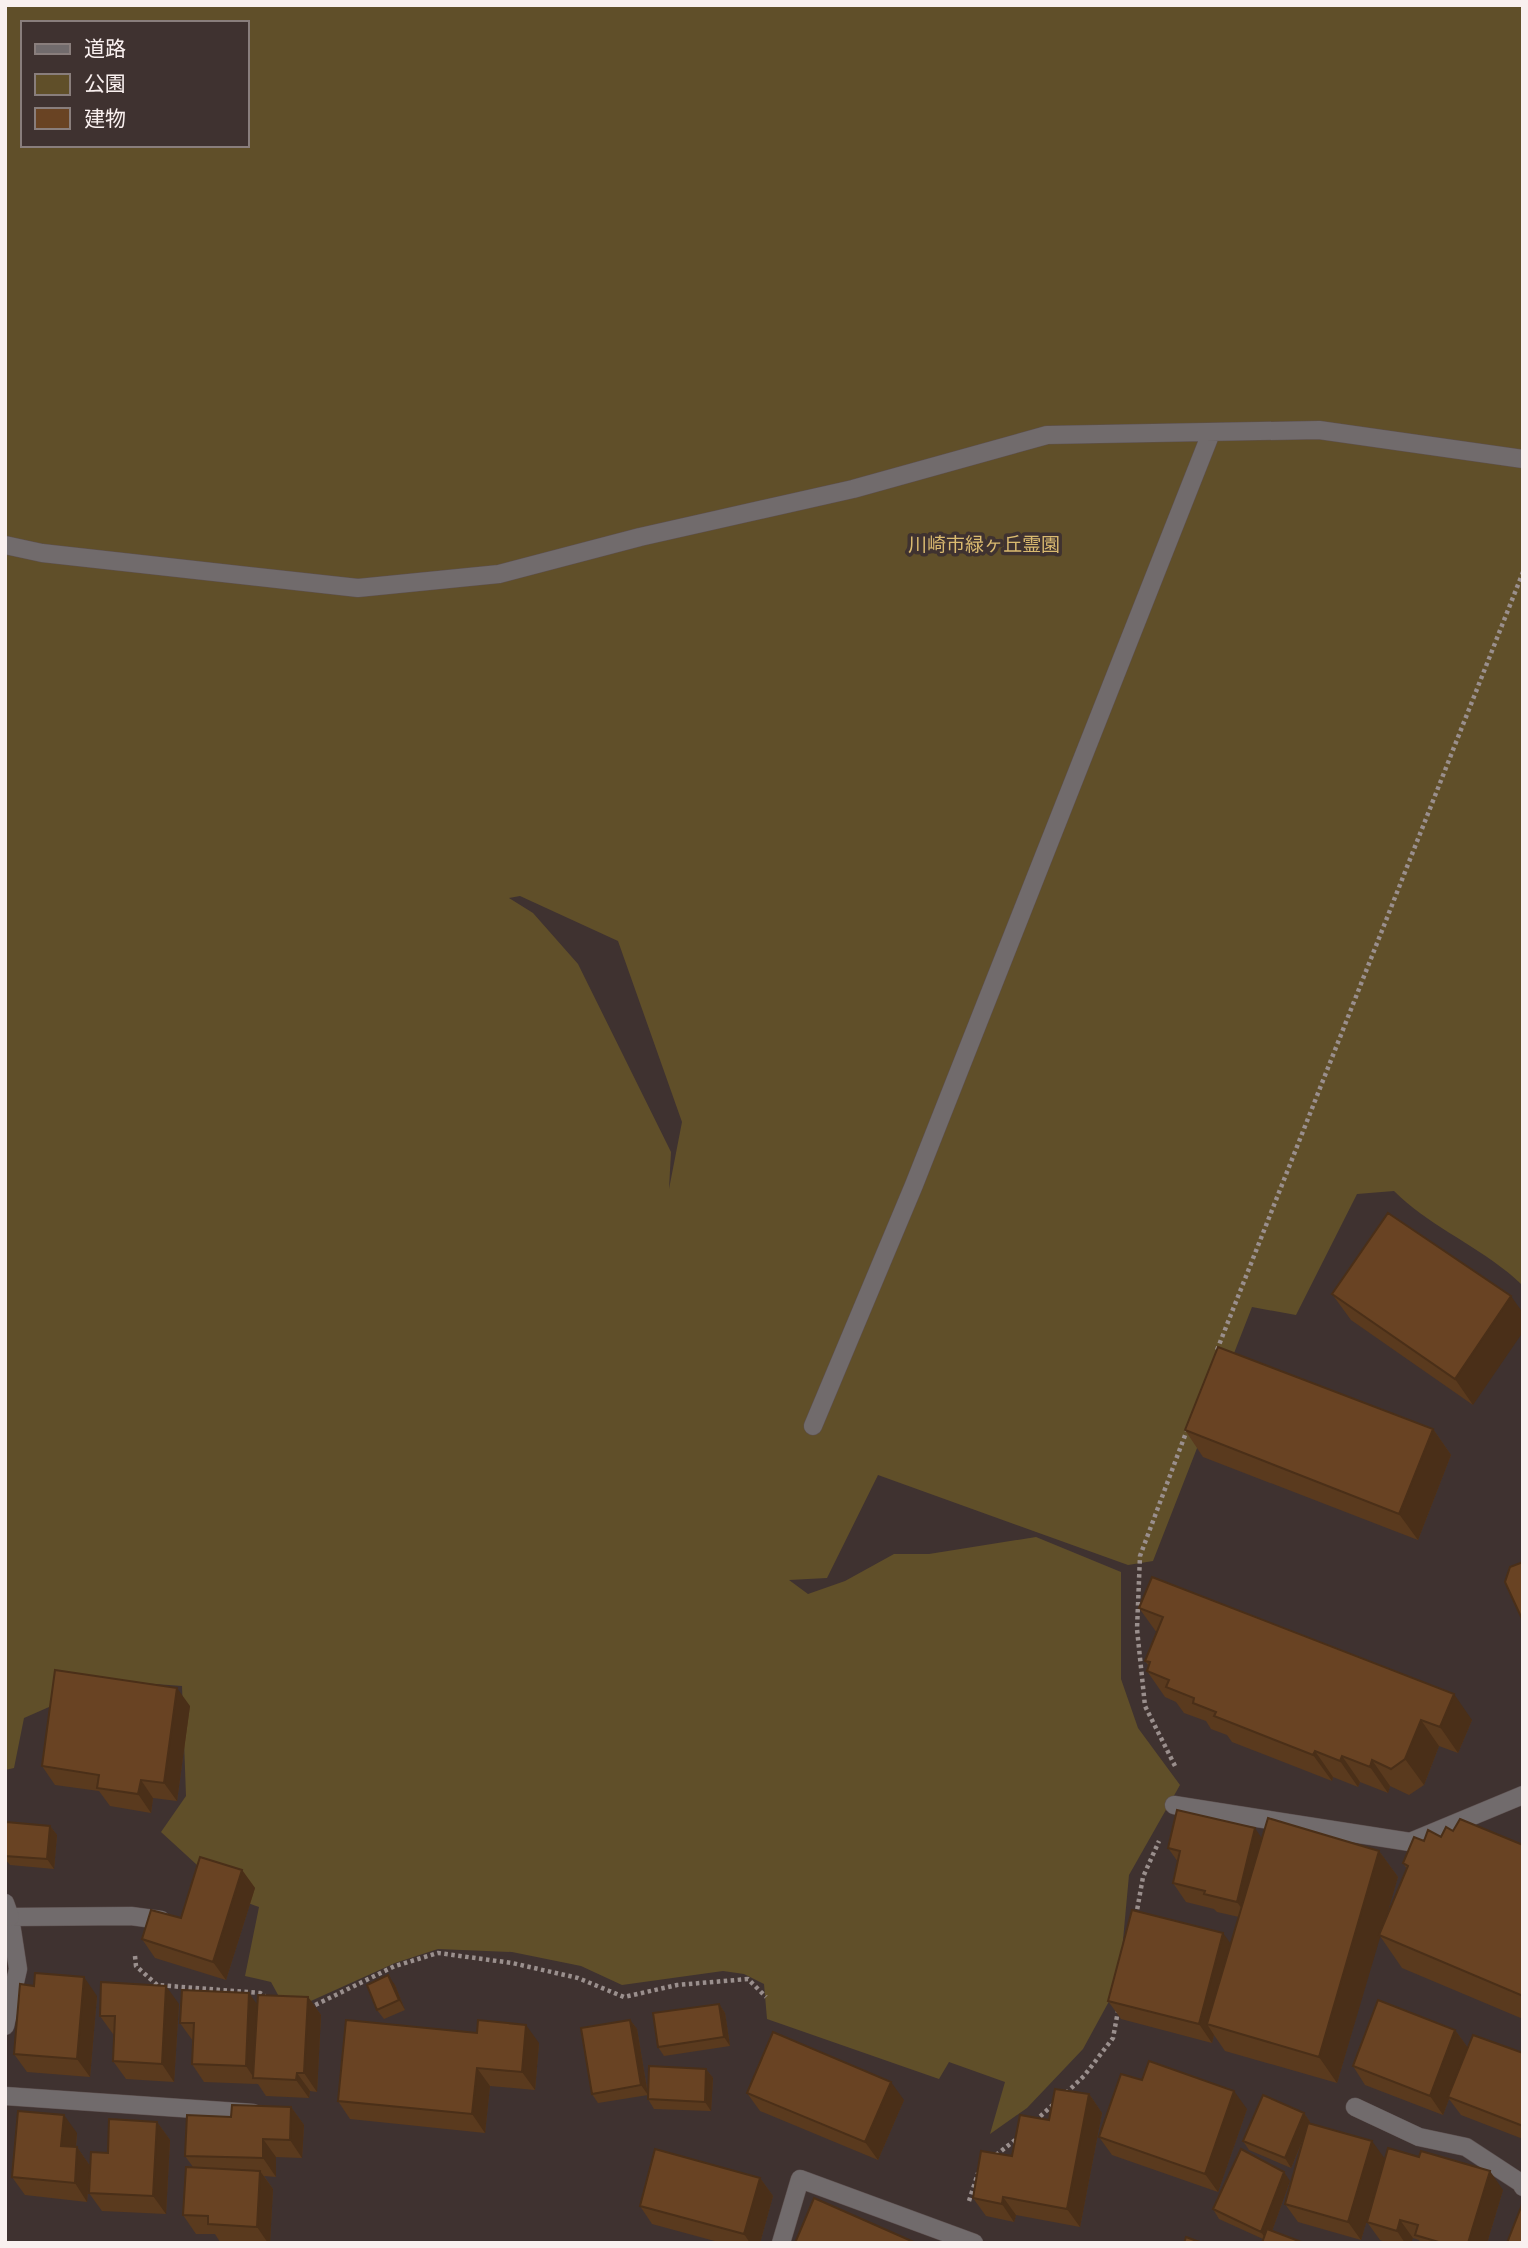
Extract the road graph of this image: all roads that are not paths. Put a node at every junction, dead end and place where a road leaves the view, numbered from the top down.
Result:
1 (1211, 433) junction
2 (1523, 459) edge
3 (5, 545) edge
4 (813, 1426) dead end
5 (1523, 1795) edge
6 (1182, 1807) road end
7 (8, 1910) edge
8 (161, 1920) edge
9 (5, 2026) edge
10 (5, 2096) edge
11 (1355, 2107) dead end
12 (261, 2113) edge
13 (1523, 2187) edge
14 (781, 2243) edge
15 (974, 2243) edge

1 - 2 street
1 - 3 street
1 - 4 street
5 - 6 street
7 - 8 street
7 - 9 street
10 - 12 street
11 - 13 street
14 - 15 street

